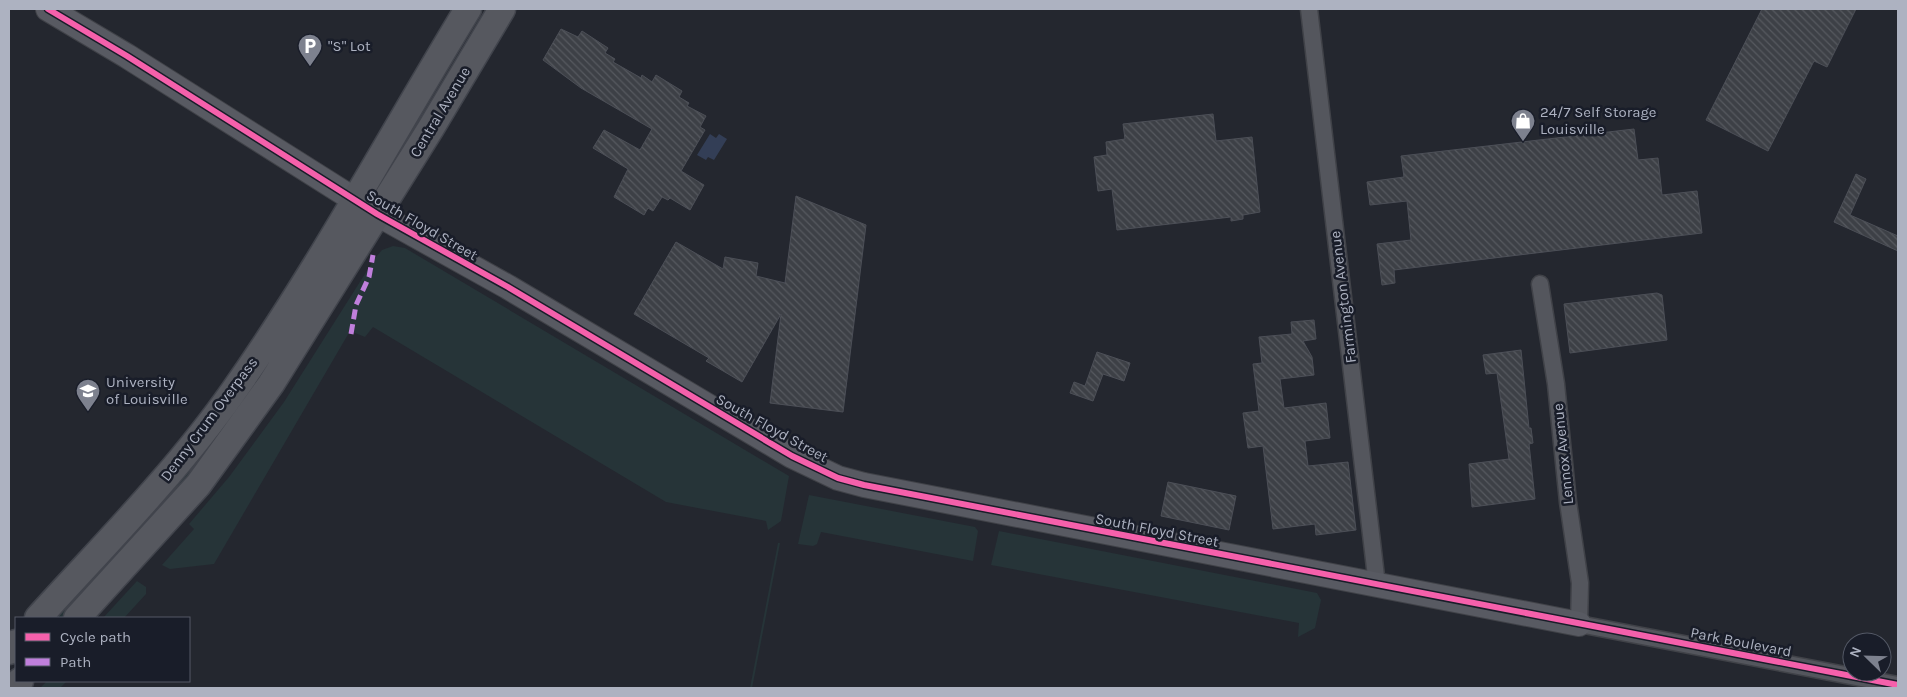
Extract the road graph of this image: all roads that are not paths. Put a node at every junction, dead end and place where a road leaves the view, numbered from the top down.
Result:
1 (48, 9) edge
2 (468, 9) edge
3 (502, 9) edge
4 (1309, 9) edge
5 (354, 199) junction
6 (377, 214) junction
7 (1540, 284) dead end
8 (1377, 585) junction
9 (39, 617) edge
10 (78, 617) edge
11 (1579, 624) junction
12 (1898, 685) edge

1 - 5 street, South Floyd Street
2 - 5 main road, Central Avenue
3 - 6 main road, Central Avenue
4 - 8 street, Farmington Avenue
5 - 6 street, South Floyd Street
5 - 9 main road, Denny Crum Overpass
6 - 8 street, South Floyd Street
6 - 10 main road, Denny Crum Overpass
7 - 11 street, Lennox Avenue
8 - 11 street, South Floyd Street
11 - 12 street, Park Boulevard

